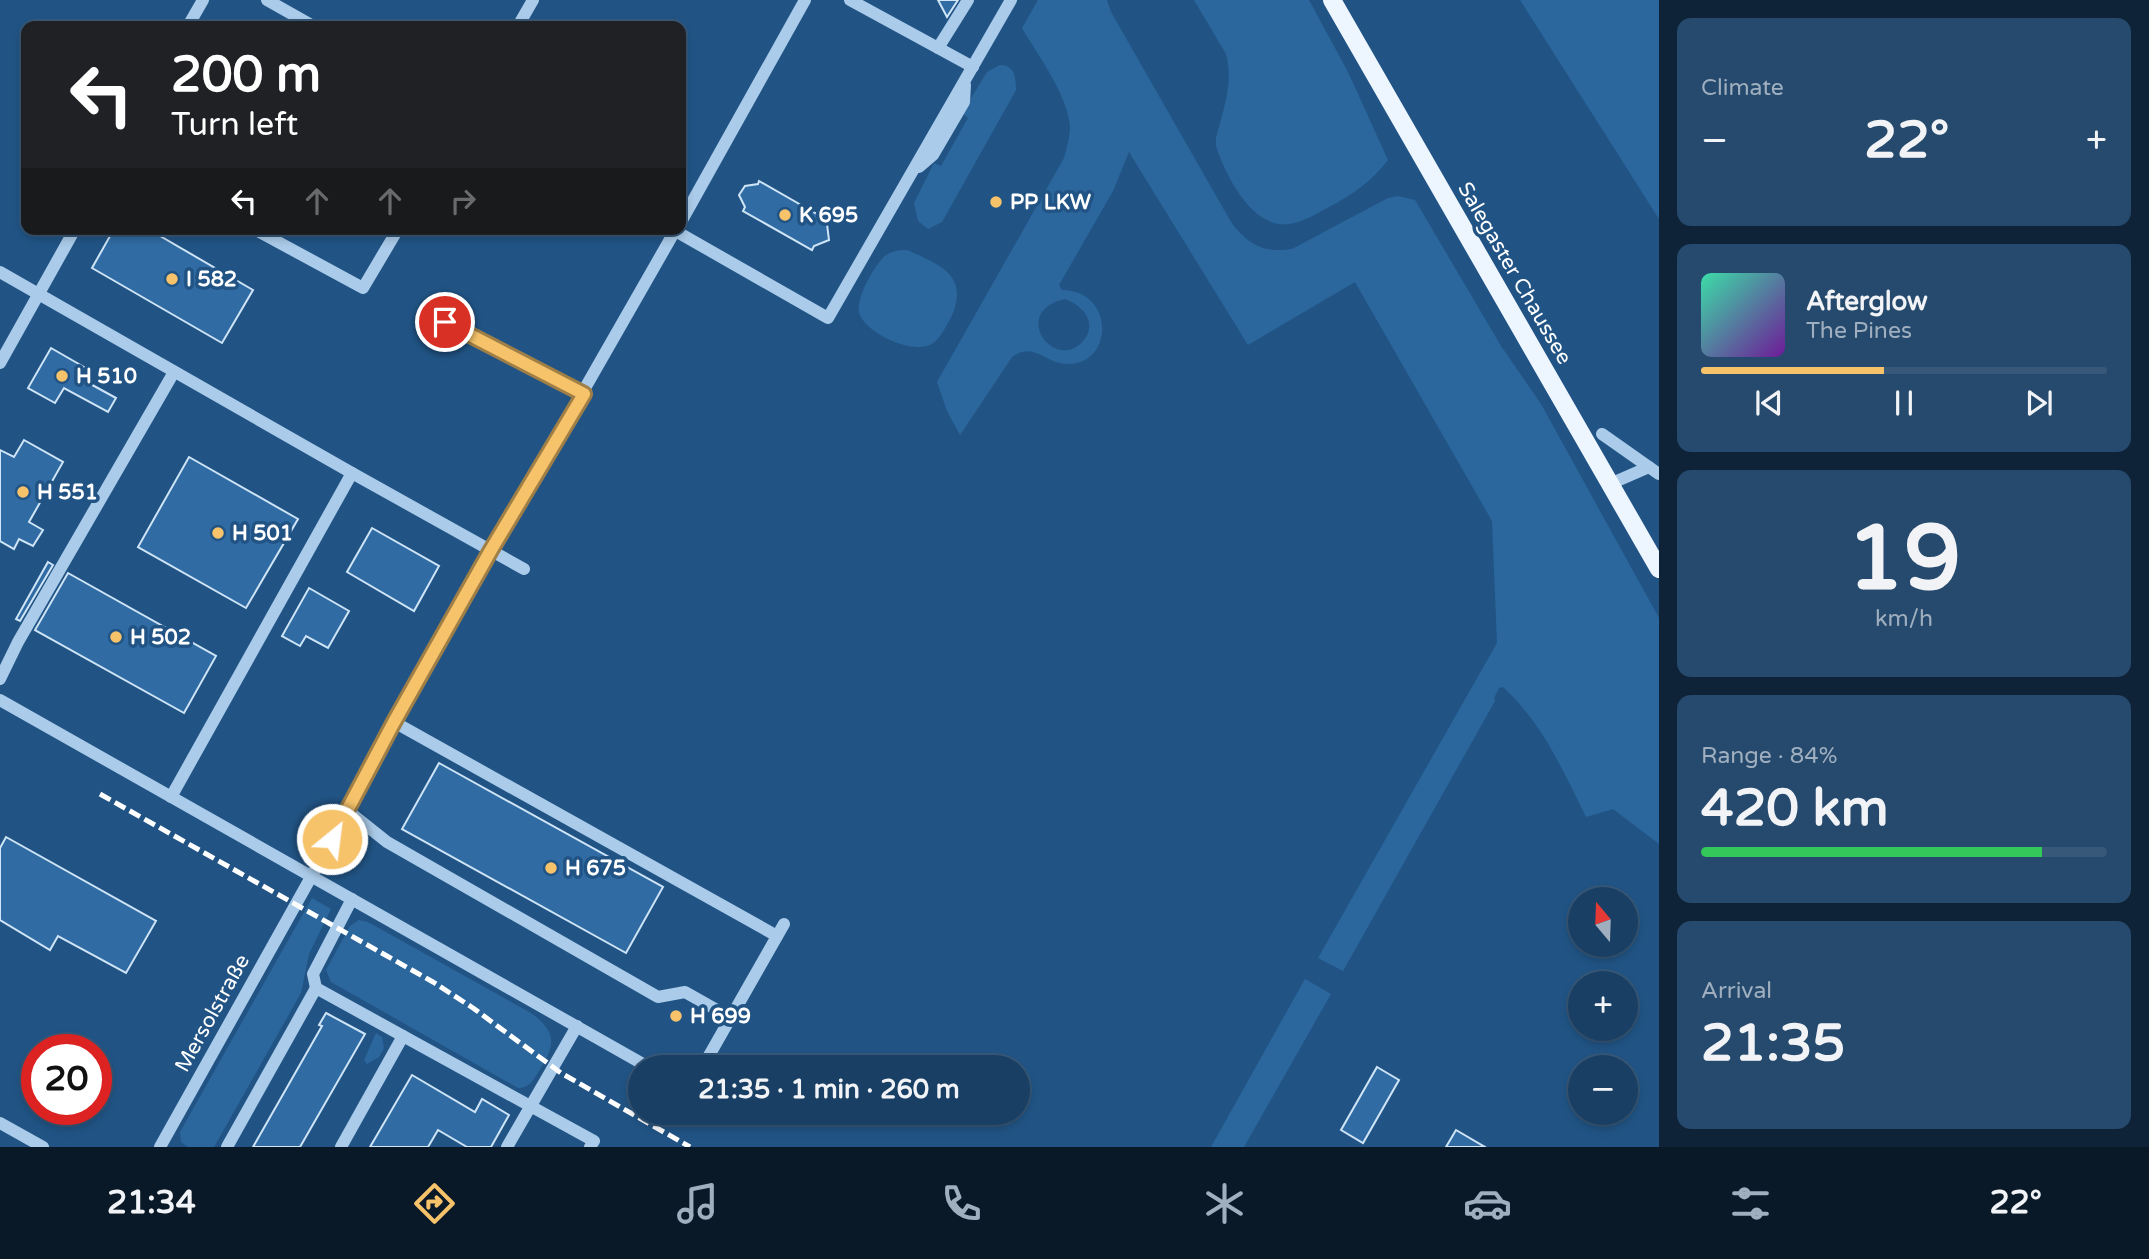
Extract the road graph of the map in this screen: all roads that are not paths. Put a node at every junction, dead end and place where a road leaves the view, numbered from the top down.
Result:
1 (203, 0) edge
2 (267, 0) edge
3 (533, 0) edge
4 (805, 0) edge
5 (850, 0) edge
6 (968, 0) edge
7 (1011, 0) edge
8 (1332, 0) edge
9 (289, 5) edge
10 (191, 21) edge
11 (307, 21) edge
12 (521, 21) edge
13 (938, 48) junction
14 (973, 67) junction
15 (965, 80) junction
16 (911, 174) junction
17 (686, 210) edge
18 (686, 234) edge
19 (72, 235) edge
20 (265, 235) edge
21 (394, 235) edge
22 (672, 235) edge
23 (0, 272) edge
24 (39, 295) junction
25 (445, 322) dead end
26 (0, 363) edge
27 (174, 372) junction
28 (584, 394) junction
29 (1602, 434) dead end
30 (1654, 470) edge
31 (352, 473) junction
32 (1610, 484) junction
33 (491, 550) junction
34 (524, 569) dead end
35 (1659, 569) edge
36 (0, 679) edge
37 (0, 700) edge
38 (394, 722) junction
39 (171, 797) junction
40 (348, 810) junction
41 (311, 875) junction
42 (352, 899) junction
43 (784, 923) dead end
44 (777, 936) junction
45 (316, 988) junction
46 (731, 1018) junction
47 (577, 1026) junction
48 (403, 1036) junction
49 (628, 1055) edge
50 (710, 1055) edge
51 (531, 1106) junction
52 (0, 1123) edge
53 (165, 1145) edge
54 (43, 1147) edge
55 (227, 1147) edge
56 (341, 1147) edge
57 (507, 1147) edge
58 (590, 1147) edge

1 - 10 street
2 - 9 street
3 - 12 street
4 - 17 street, Mersolstraße
5 - 13 street
6 - 13 street
7 - 14 street
8 - 32 main road, Salegaster Chaussee
9 - 11 street
13 - 14 street
14 - 15 street
15 - 16 street
15 - 16 street
16 - 18 street
19 - 24 street
20 - 21 street
22 - 28 street, Mersolstraße
23 - 24 street
24 - 26 street
24 - 27 street
25 - 28 street
27 - 31 street
27 - 36 street
28 - 33 street, Mersolstraße
29 - 30 street
30 - 32 street
31 - 33 street
31 - 39 street
32 - 35 main road, Salegaster Chaussee
33 - 34 street
33 - 38 street, Mersolstraße
37 - 39 street
38 - 40 street, Mersolstraße
38 - 44 street
39 - 41 street
40 - 41 street, Mersolstraße
40 - 46 street
41 - 42 street
41 - 53 street, Mersolstraße
42 - 45 street
42 - 47 street
43 - 44 street
44 - 46 street
45 - 48 street
45 - 55 street
46 - 50 street
47 - 49 street
47 - 51 street
48 - 51 street
48 - 56 street
51 - 57 street
51 - 58 street
52 - 54 street

